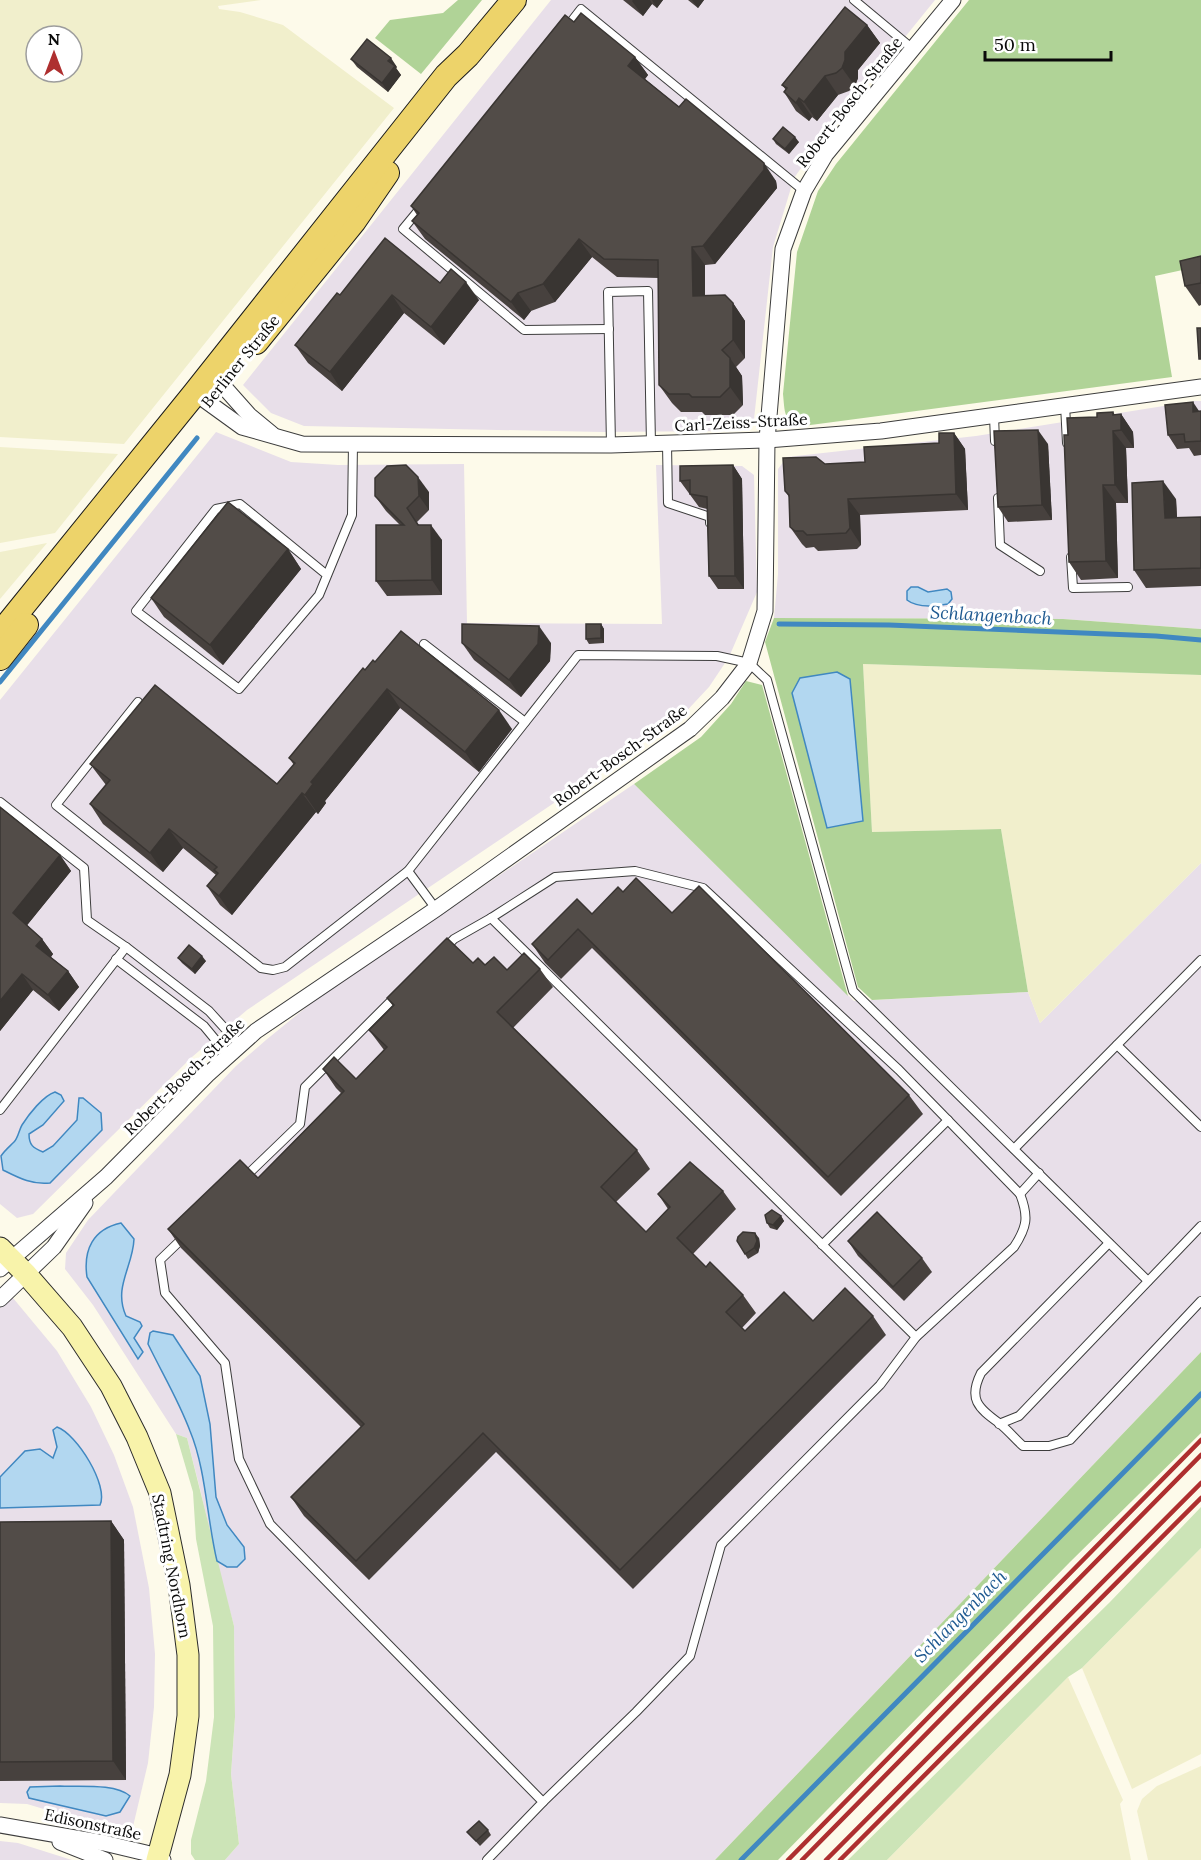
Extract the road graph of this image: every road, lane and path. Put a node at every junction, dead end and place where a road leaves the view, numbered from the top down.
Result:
1 (514, 0) edge
2 (854, 0) edge
3 (953, 0) edge
4 (559, 36) edge
5 (913, 49) junction
6 (804, 191) junction
7 (429, 197) edge
8 (609, 329) junction
9 (1201, 387) edge
10 (207, 389) junction
11 (1065, 405) junction
12 (994, 416) junction
13 (280, 439) junction
14 (767, 441) junction
15 (353, 444) junction
16 (651, 444) junction
17 (667, 444) junction
18 (611, 445) junction
19 (995, 451) edge
20 (1067, 451) edge
21 (997, 486) edge
22 (710, 529) edge
23 (1071, 554) edge
24 (1040, 571) dead end
25 (327, 575) junction
26 (1128, 587) dead end
27 (0, 634) edge
28 (424, 644) dead end
29 (0, 658) edge
30 (749, 663) junction
31 (138, 702) edge
32 (525, 722) junction
33 (0, 802) edge
34 (408, 871) junction
35 (436, 909) junction
36 (491, 918) junction
37 (126, 947) junction
38 (438, 955) edge
39 (116, 959) junction
40 (1201, 960) edge
41 (406, 987) edge
42 (1117, 1046) junction
43 (234, 1050) junction
44 (0, 1110) edge
45 (948, 1120) junction
46 (1201, 1127) edge
47 (1014, 1149) junction
48 (1039, 1173) junction
49 (106, 1177) junction
50 (242, 1180) edge
51 (1020, 1194) junction
52 (1201, 1226) edge
53 (193, 1228) edge
54 (1109, 1243) junction
55 (822, 1245) junction
56 (3, 1258) edge
57 (26, 1274) junction
58 (1148, 1281) junction
59 (0, 1299) edge
60 (1201, 1301) edge
61 (916, 1337) junction
62 (999, 1424) junction
63 (543, 1802) junction
64 (0, 1826) edge
65 (21, 1828) junction
66 (159, 1859) edge
67 (105, 1860) edge
68 (487, 1860) edge

1 - 10 main road, Berliner Straße
2 - 5 lane
3 - 5 street, Robert-Bosch-Straße
4 - 6 lane
5 - 6 street, Robert-Bosch-Straße
6 - 14 street, Robert-Bosch-Straße
7 - 8 lane
8 - 16 lane
8 - 18 lane
9 - 11 street, Carl-Zeiss-Straße
10 - 13 street, Carl-Zeiss-Straße
10 - 13 street, Carl-Zeiss-Straße
10 - 27 main road, Berliner Straße
10 - 29 main road, Berliner Straße
11 - 12 street, Carl-Zeiss-Straße
11 - 20 lane
12 - 14 street, Carl-Zeiss-Straße
12 - 19 lane
13 - 15 street, Carl-Zeiss-Straße
14 - 17 street, Carl-Zeiss-Straße
14 - 30 street, Robert-Bosch-Straße
15 - 18 street, Carl-Zeiss-Straße
15 - 25 lane
16 - 17 street, Carl-Zeiss-Straße
16 - 18 street, Carl-Zeiss-Straße
17 - 22 lane
21 - 24 lane
23 - 26 lane
25 - 25 lane
28 - 32 lane
30 - 32 lane
30 - 35 street, Robert-Bosch-Straße
30 - 47 lane
31 - 34 lane
32 - 34 lane
33 - 37 lane
34 - 35 lane
35 - 43 street, Robert-Bosch-Straße
36 - 38 lane
36 - 45 lane
36 - 55 lane
37 - 39 lane
37 - 43 lane
39 - 43 lane
39 - 44 lane
40 - 42 lane
41 - 50 lane
42 - 46 lane
42 - 47 lane
43 - 49 street, Robert-Bosch-Straße
45 - 51 lane
45 - 55 lane
47 - 48 lane
48 - 51 lane
48 - 54 lane
49 - 56 street, Robert-Bosch-Straße
49 - 57 street, Robert-Bosch-Straße
51 - 61 lane
52 - 58 lane
53 - 63 lane
54 - 58 lane
54 - 62 lane
55 - 61 lane
56 - 57 main road, Stadtring Nordhorn
57 - 59 street
57 - 66 main road, Stadtring Nordhorn
58 - 62 lane
60 - 62 lane
61 - 63 lane
63 - 68 lane
64 - 65 street, Edisonstraße
65 - 66 street, Edisonstraße
65 - 67 street, Edisonstraße

